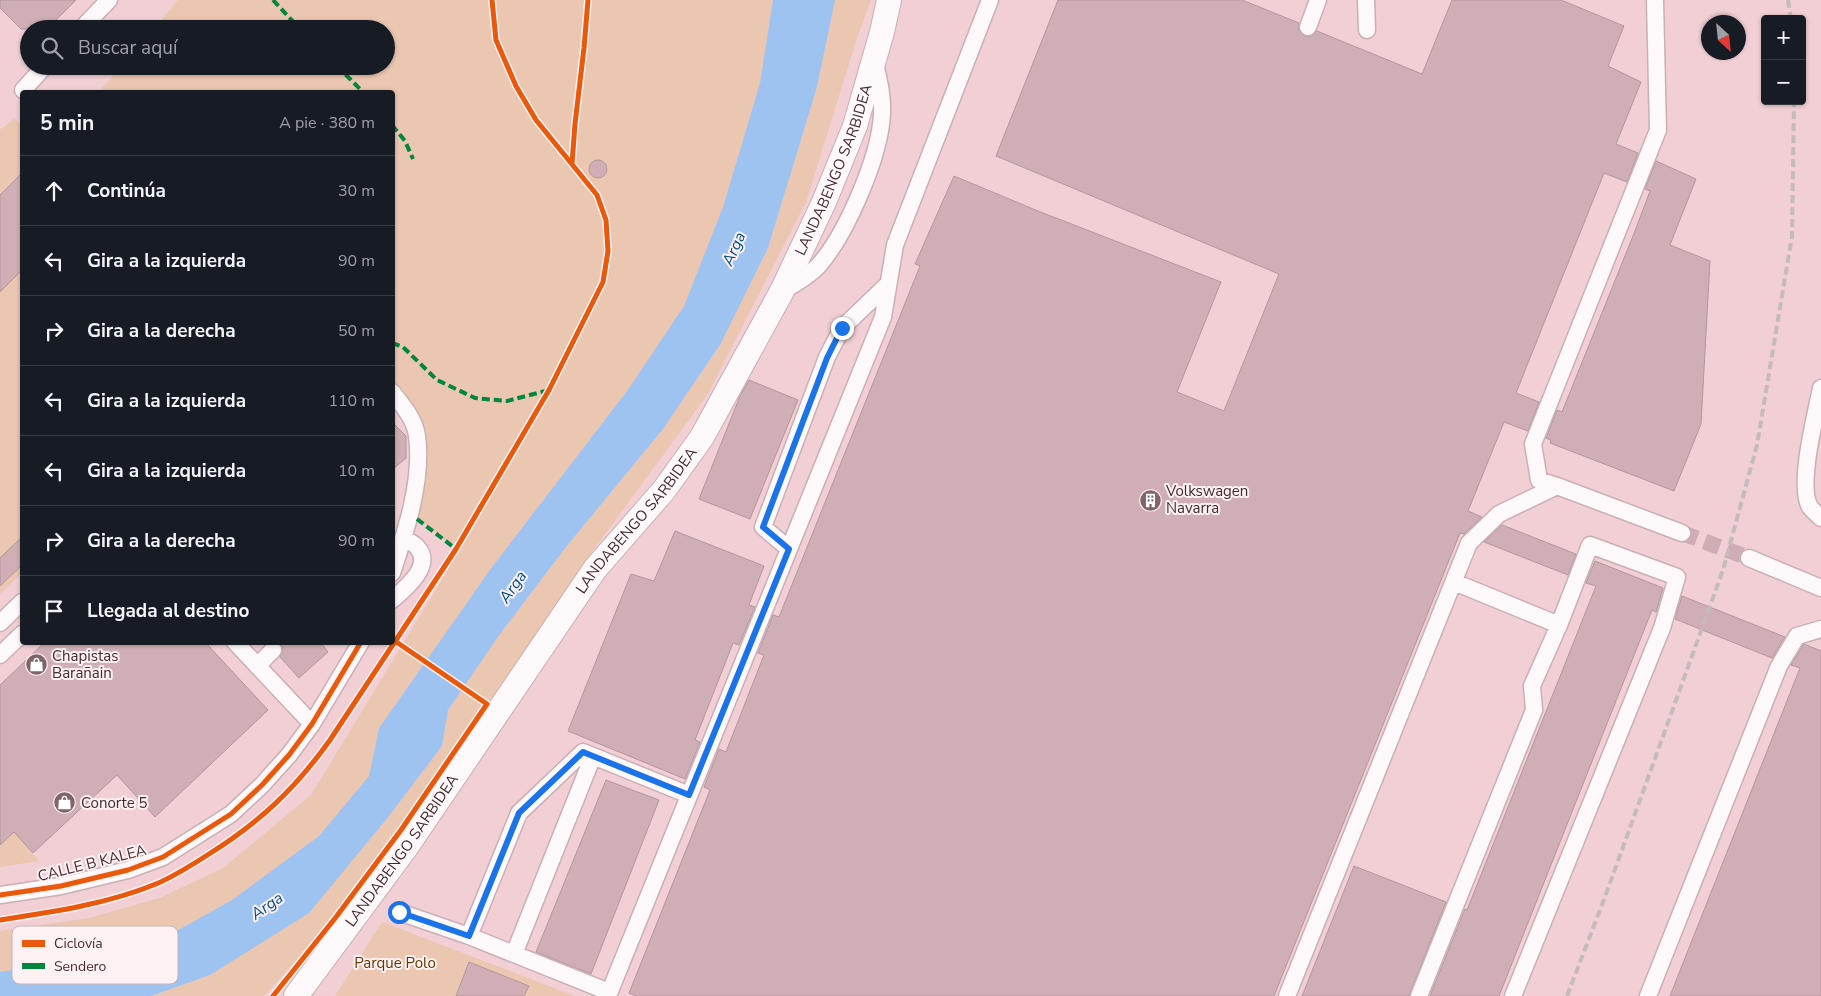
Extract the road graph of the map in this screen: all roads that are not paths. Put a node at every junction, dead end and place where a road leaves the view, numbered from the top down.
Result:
1 (109, 0) edge
2 (889, 0) edge
3 (990, 0) edge
4 (1318, 0) edge
5 (1366, 0) edge
6 (1654, 0) edge
7 (90, 20) edge
8 (1308, 27) dead end
9 (1367, 30) dead end
10 (37, 75) edge
11 (23, 90) dead end
12 (888, 284) junction
13 (1821, 388) edge
14 (395, 396) edge
15 (1557, 486) junction
16 (1821, 518) edge
17 (1682, 532) tunnel mouth
18 (403, 539) junction
19 (789, 549) junction
20 (1748, 558) tunnel mouth
21 (395, 564) edge
22 (1454, 582) junction
23 (1821, 588) edge
24 (395, 597) edge
25 (20, 604) edge
26 (0, 623) edge
27 (1559, 625) junction
28 (1821, 629) edge
29 (20, 636) edge
30 (239, 645) edge
31 (359, 645) edge
32 (273, 650) dead end
33 (0, 656) edge
34 (257, 666) junction
35 (312, 724) junction
36 (593, 756) junction
37 (689, 795) junction
38 (0, 895) edge
39 (399, 912) dead end
40 (469, 936) junction
41 (514, 954) junction
42 (608, 994) edge
43 (296, 996) edge
44 (1287, 996) edge
45 (1419, 996) edge
46 (1512, 996) edge
47 (1648, 996) edge

1 - 7 street
2 - 43 highway, LANDABENGO SARBIDEA
3 - 12 street
4 - 8 street
5 - 9 street
6 - 15 street
10 - 11 street
12 - 19 street
12 - 19 street
13 - 16 street
14 - 18 street
15 - 17 street
15 - 22 street
18 - 21 street
18 - 24 street
19 - 37 street
20 - 23 street
22 - 27 street
22 - 44 street
25 - 26 street
27 - 45 street
27 - 46 street
28 - 47 street
29 - 33 street
30 - 34 street
31 - 35 street, CALLE B KALEA
32 - 34 street
34 - 35 street
35 - 38 street, CALLE B KALEA
36 - 37 street
36 - 40 street
36 - 41 street
37 - 42 street
39 - 40 street
40 - 41 street
41 - 42 street

